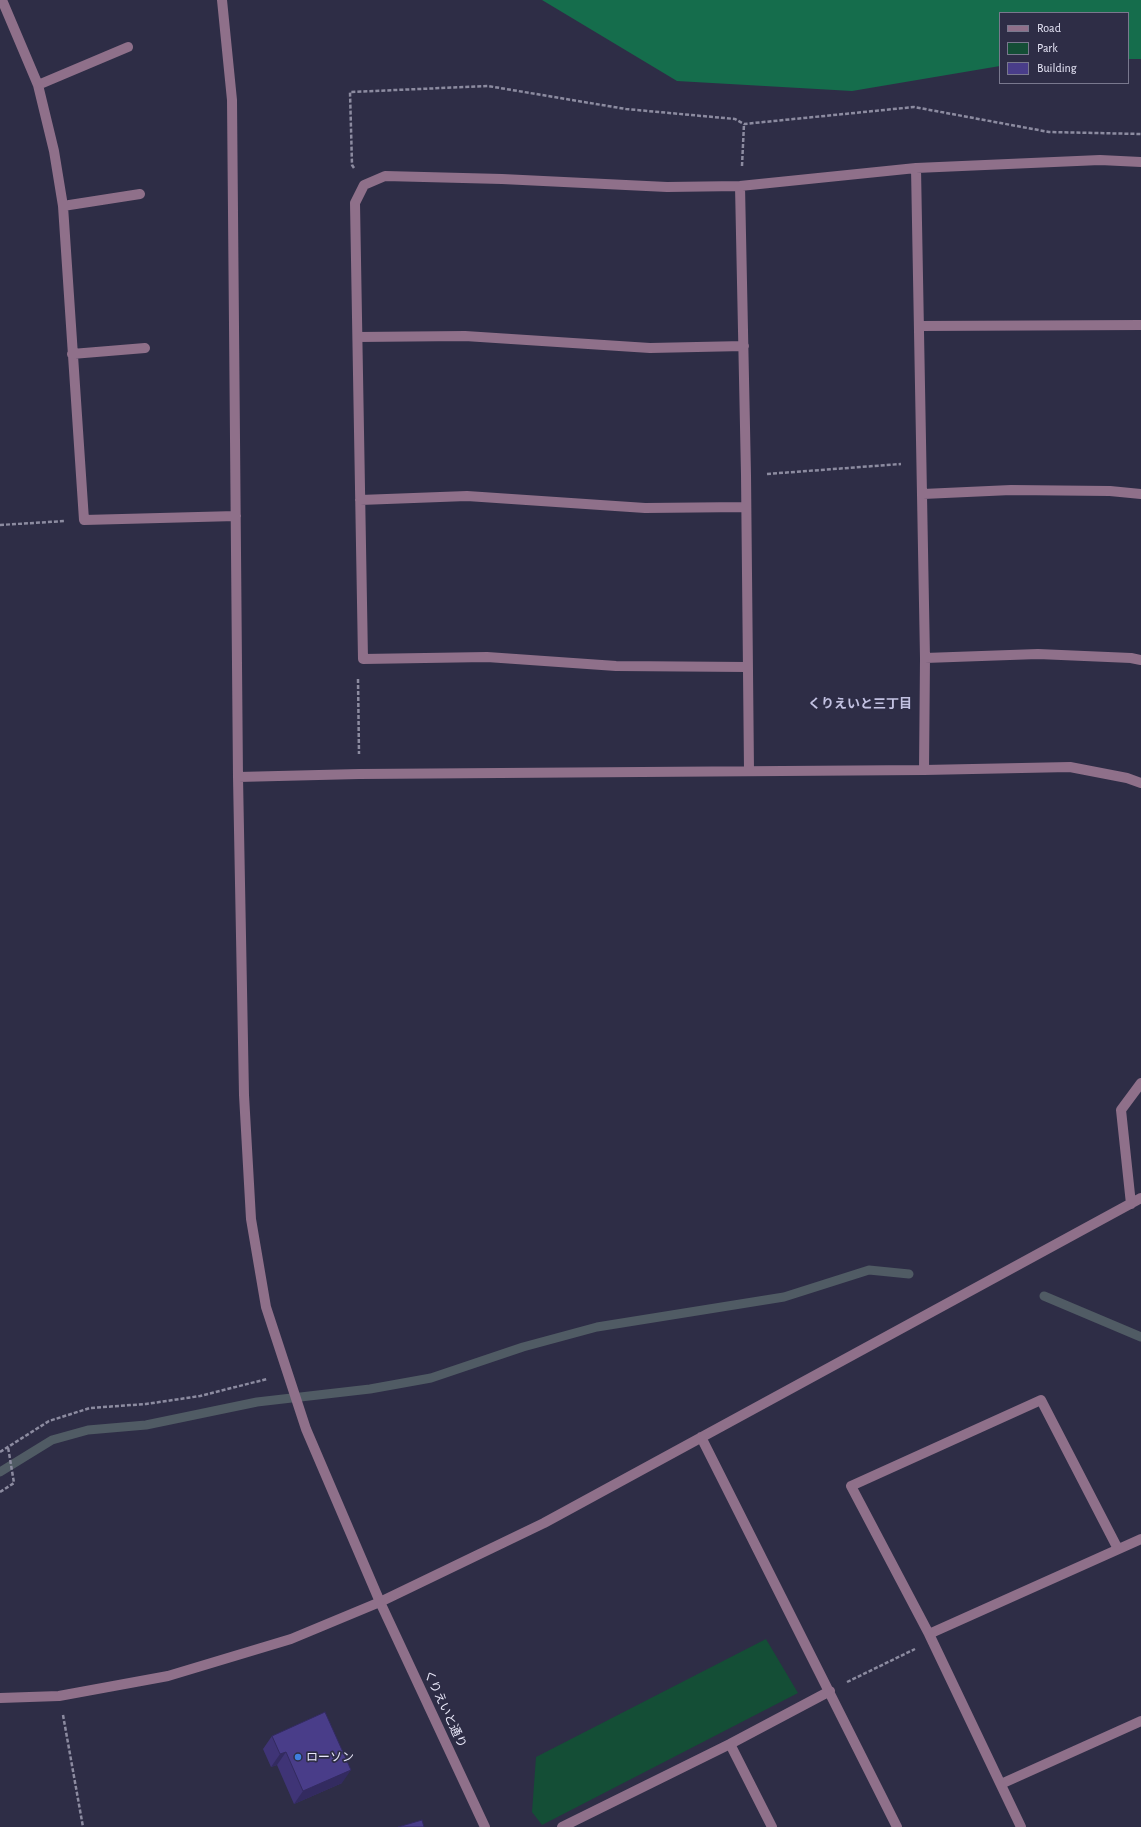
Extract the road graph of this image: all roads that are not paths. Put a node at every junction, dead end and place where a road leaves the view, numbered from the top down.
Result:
1 (2, 0) edge
2 (222, 0) edge
3 (128, 48) dead end
4 (38, 85) junction
5 (1141, 162) edge
6 (916, 168) junction
7 (740, 186) junction
8 (140, 194) dead end
9 (63, 206) junction
10 (920, 326) junction
11 (1141, 326) edge
12 (358, 337) junction
13 (744, 346) junction
14 (145, 348) dead end
15 (72, 354) junction
16 (923, 494) junction
17 (1141, 494) edge
18 (360, 500) junction
19 (746, 507) junction
20 (236, 516) junction
21 (926, 658) junction
22 (1141, 660) edge
23 (747, 668) junction
24 (748, 770) junction
25 (924, 770) junction
26 (238, 777) junction
27 (1141, 783) edge
28 (1141, 1082) edge
29 (1141, 1198) edge
30 (1131, 1204) junction
31 (701, 1437) junction
32 (1141, 1539) edge
33 (1118, 1549) junction
34 (380, 1602) junction
35 (930, 1638) junction
36 (830, 1691) junction
37 (0, 1698) edge
38 (1141, 1721) edge
39 (730, 1744) junction
40 (1000, 1784) junction
41 (485, 1827) edge
42 (562, 1827) edge
43 (772, 1827) edge
44 (897, 1827) edge
45 (1021, 1827) edge

1 - 4 street
2 - 20 street, くりえいと通り
3 - 4 street
4 - 9 street
5 - 6 street
6 - 7 street
6 - 10 street
7 - 12 street
7 - 13 street
8 - 9 street
9 - 15 street
10 - 11 street
10 - 16 street
12 - 13 street
12 - 18 street
13 - 19 street
14 - 15 street
15 - 20 street
16 - 17 street
16 - 21 street
18 - 19 street
18 - 23 street
19 - 23 street
20 - 26 street, くりえいと通り
21 - 22 street
21 - 25 street
23 - 24 street
24 - 25 street
24 - 26 street
25 - 27 street
26 - 34 street, くりえいと通り
28 - 30 street
29 - 30 street
30 - 31 street
31 - 34 street
31 - 36 street
32 - 33 street
33 - 35 street
33 - 35 street
34 - 37 street
34 - 41 street, くりえいと通り
35 - 40 street
36 - 39 street
36 - 44 street
38 - 40 street
39 - 42 street
39 - 43 street
40 - 45 street

